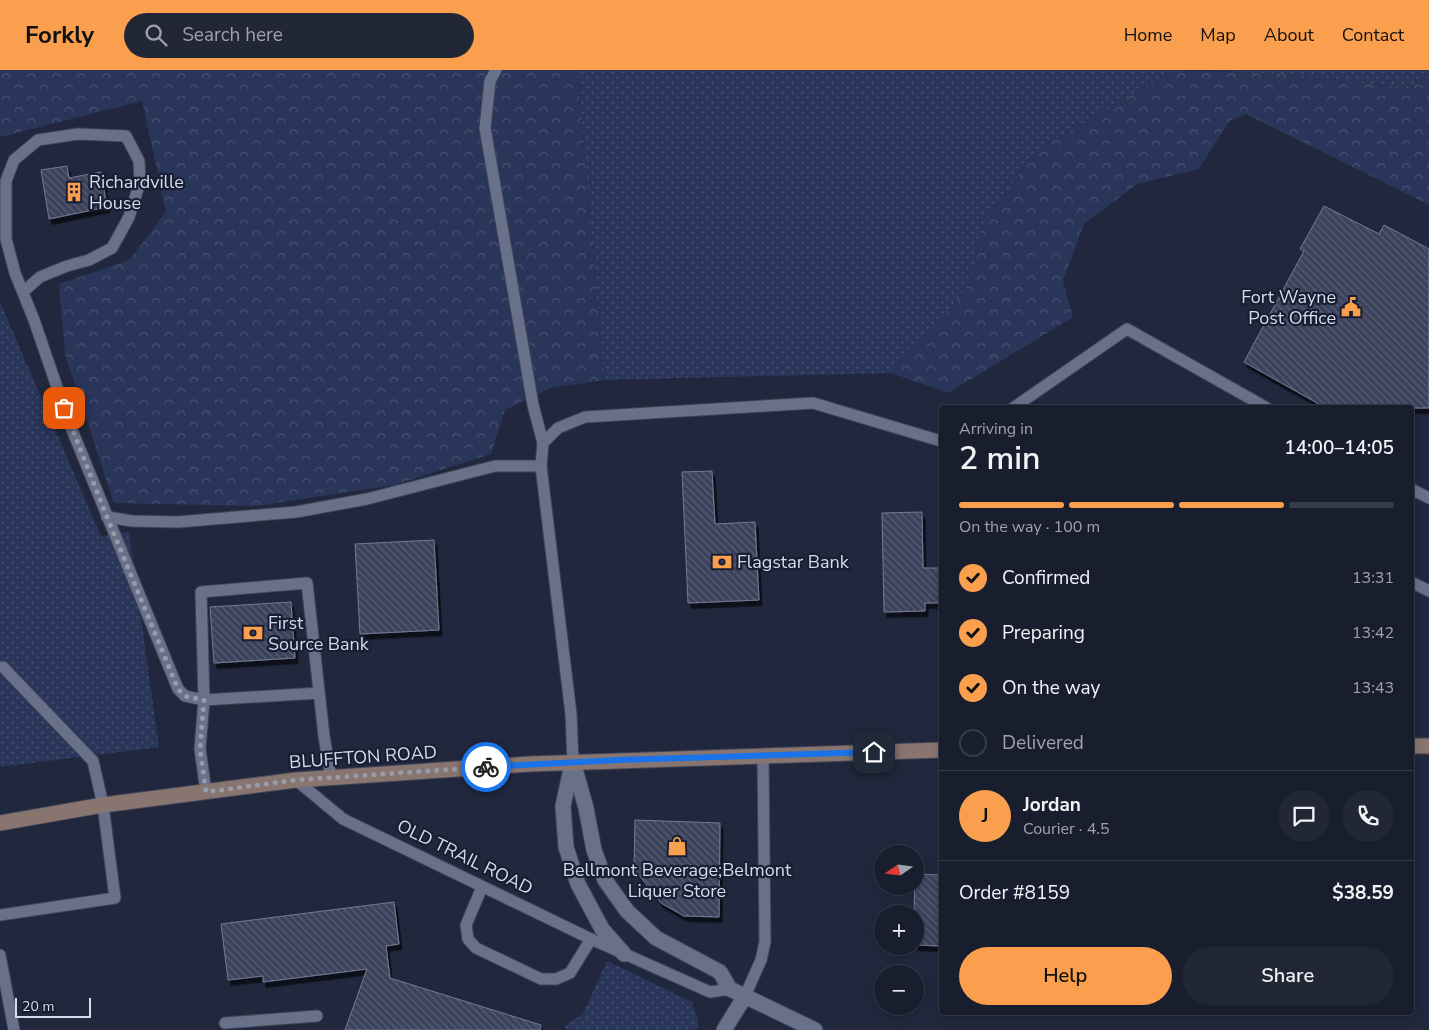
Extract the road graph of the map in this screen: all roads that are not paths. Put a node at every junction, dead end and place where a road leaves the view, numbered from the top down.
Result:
1 (496, 70) edge
2 (23, 292) junction
3 (1017, 405) edge
4 (1262, 405) edge
5 (939, 440) edge
6 (543, 443) junction
7 (541, 466) junction
8 (1414, 490) edge
9 (1429, 498) edge
10 (107, 517) junction
11 (1414, 584) edge
12 (1429, 591) edge
13 (1, 667) edge
14 (319, 692) junction
15 (204, 700) junction
16 (1414, 746) edge
17 (1429, 746) edge
18 (939, 750) edge
19 (763, 756) junction
20 (572, 762) junction
21 (332, 778) junction
22 (296, 780) junction
23 (206, 792) junction
24 (103, 805) junction
25 (0, 824) edge
26 (482, 887) junction
27 (0, 915) edge
28 (591, 939) junction
29 (624, 954) junction
30 (0, 955) edge
31 (730, 989) junction
32 (745, 996) junction
33 (317, 1016) dead end
34 (225, 1023) dead end
35 (14, 1030) edge
36 (724, 1030) edge
37 (815, 1030) edge

1 - 6 lane
2 - 2 lane
2 - 10 lane
3 - 4 lane
5 - 6 lane
6 - 7 lane
7 - 10 lane
7 - 20 lane
8 - 9 lane
10 - 15 lane
11 - 12 lane
13 - 24 lane
14 - 15 lane
14 - 15 lane
14 - 21 lane
15 - 23 lane
16 - 17 main road
18 - 19 main road, BLUFFTON ROAD
19 - 20 main road, BLUFFTON ROAD
19 - 32 lane
20 - 21 main road, BLUFFTON ROAD
20 - 29 street, OLD TRAIL ROAD
20 - 31 street, OLD TRAIL ROAD
21 - 22 main road, BLUFFTON ROAD
22 - 23 main road, BLUFFTON ROAD
22 - 26 lane, OLD TRAIL ROAD
23 - 24 main road, BLUFFTON ROAD
24 - 25 main road, BLUFFTON ROAD
24 - 27 lane
26 - 28 lane, OLD TRAIL ROAD
26 - 28 lane
28 - 29 lane, OLD TRAIL ROAD
29 - 31 lane, OLD TRAIL ROAD
30 - 35 lane
31 - 32 street, OLD TRAIL ROAD
32 - 36 street
32 - 37 street, OLD TRAIL ROAD
33 - 34 lane

